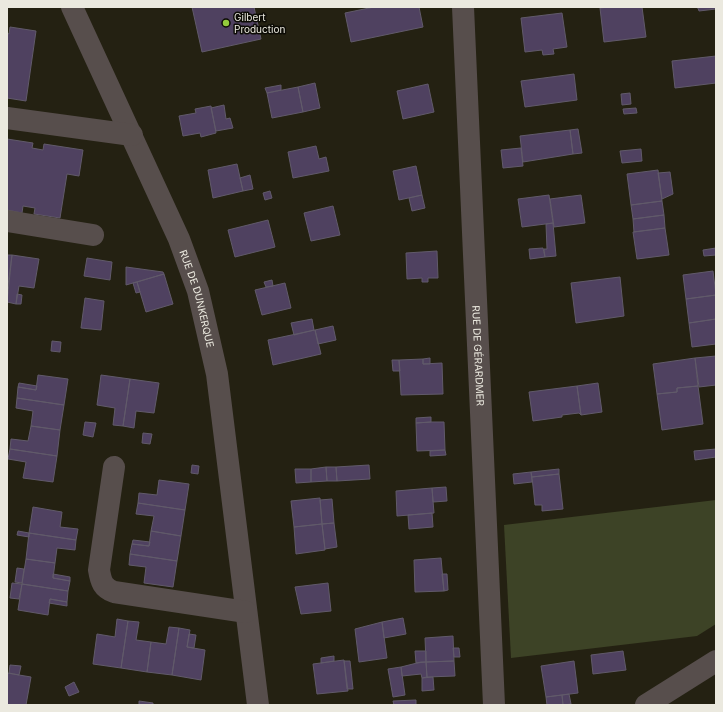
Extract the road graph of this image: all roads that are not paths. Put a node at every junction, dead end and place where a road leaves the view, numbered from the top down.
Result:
1 (72, 7) edge
2 (463, 7) edge
3 (7, 118) edge
4 (132, 135) junction
5 (7, 221) edge
6 (93, 235) dead end
7 (114, 467) dead end
8 (246, 612) junction
9 (716, 660) edge
10 (258, 705) edge
11 (494, 705) edge
12 (646, 705) edge

1 - 4 street, RUE DE DUNKERQUE
2 - 11 street, RUE DE GÉRARDMER
3 - 4 street
4 - 8 street, RUE DE DUNKERQUE
5 - 6 street
7 - 8 street
8 - 10 street, RUE DE DUNKERQUE
9 - 12 street

